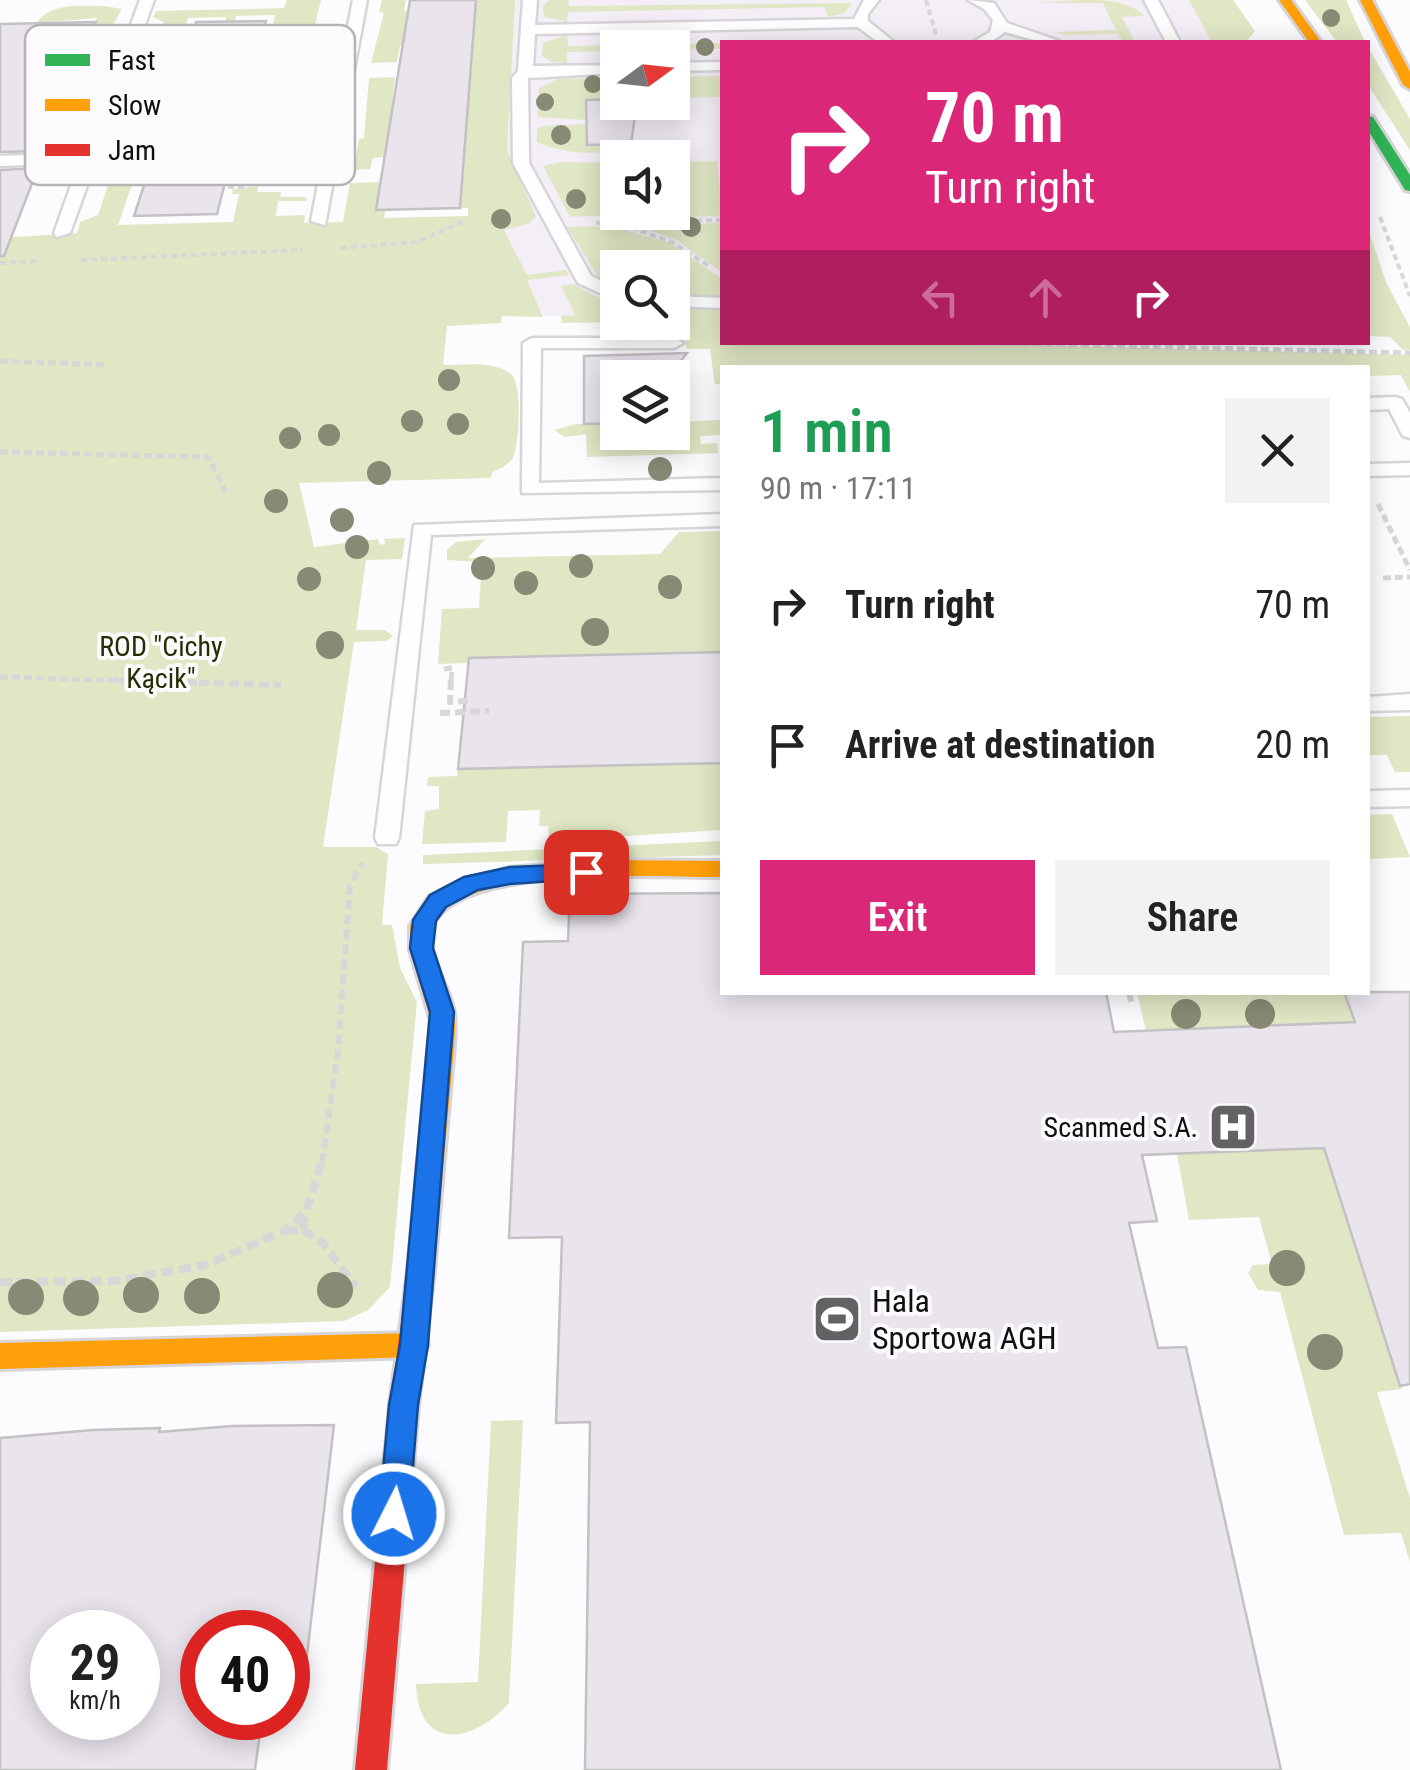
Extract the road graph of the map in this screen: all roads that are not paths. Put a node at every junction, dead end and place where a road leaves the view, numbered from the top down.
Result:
1 (146, 0) edge
2 (360, 0) edge
3 (530, 0) edge
4 (872, 0) edge
5 (1002, 0) edge
6 (1151, 0) edge
7 (1284, 0) edge
8 (1366, 0) edge
9 (979, 1) edge
10 (861, 23) junction
11 (137, 25) edge
12 (1001, 26) junction
13 (355, 27) edge
14 (528, 30) junction
15 (881, 40) edge
16 (984, 40) edge
17 (1048, 40) edge
18 (1172, 40) edge
19 (1314, 40) edge
20 (720, 66) edge
21 (690, 67) edge
22 (600, 68) edge
23 (525, 70) junction
24 (1410, 84) edge
25 (1370, 123) edge
26 (25, 159) edge
27 (0, 160) edge
28 (79, 185) edge
29 (326, 185) edge
30 (1410, 187) edge
31 (319, 222) dead end
32 (62, 233) dead end
33 (600, 287) edge
34 (690, 302) edge
35 (720, 303) edge
36 (674, 342) dead end
37 (1370, 404) edge
38 (1410, 432) edge
39 (1410, 469) edge
40 (1370, 470) edge
41 (720, 484) edge
42 (720, 520) edge
43 (1410, 702) edge
44 (1370, 704) edge
45 (1410, 798) edge
46 (1370, 799) edge
47 (387, 838) road end
48 (720, 869) edge
49 (414, 1345) junction
50 (0, 1356) edge
51 (372, 1770) edge

1 - 11 lane
2 - 13 lane
3 - 14 lane
4 - 10 lane
5 - 9 lane
6 - 18 lane
7 - 19 street
8 - 24 street
9 - 12 lane
10 - 14 lane
10 - 15 lane
12 - 16 lane
12 - 17 lane
14 - 23 lane
20 - 21 lane
22 - 23 lane
23 - 33 lane
25 - 30 street
26 - 27 lane
28 - 32 lane
29 - 31 lane
34 - 35 lane
36 - 41 lane
37 - 38 lane
39 - 40 lane
42 - 47 lane
43 - 44 lane
45 - 46 lane
48 - 49 street
49 - 50 street
49 - 51 street

